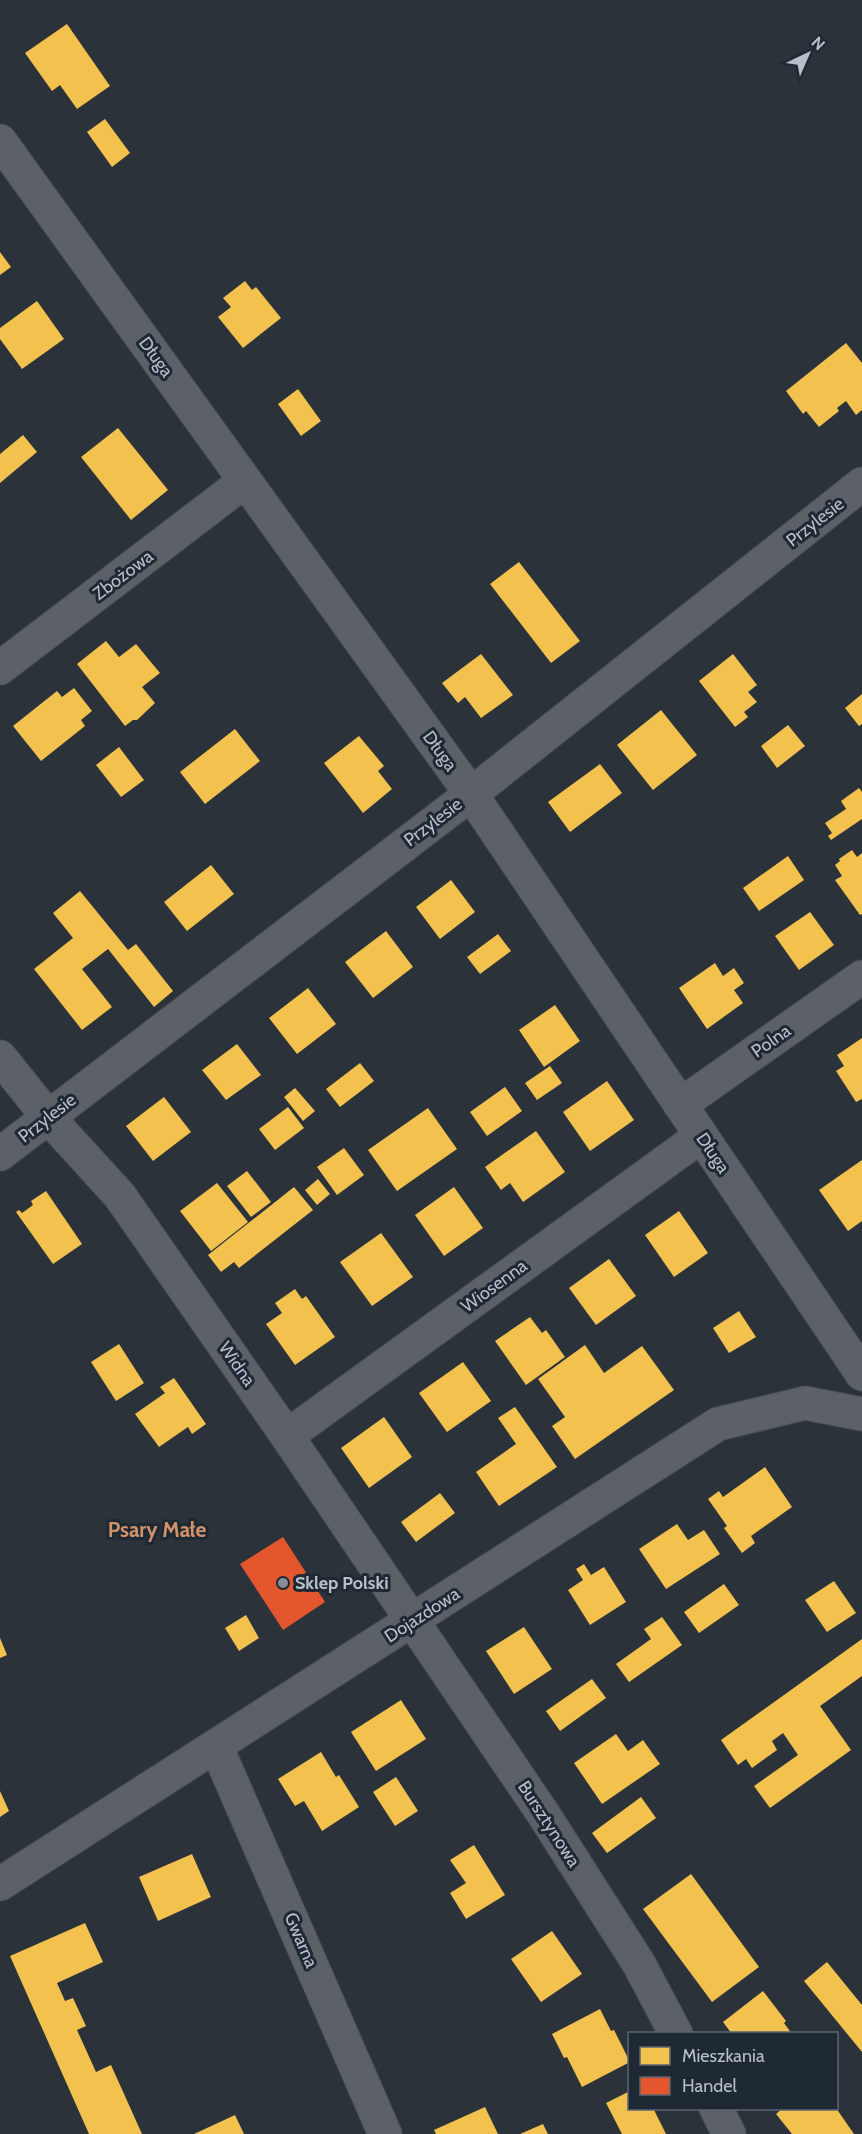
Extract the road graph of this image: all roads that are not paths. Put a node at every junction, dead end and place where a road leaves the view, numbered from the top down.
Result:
1 (0, 141) edge
2 (245, 481) junction
3 (862, 484) edge
4 (0, 668) edge
5 (471, 794) junction
6 (862, 977) edge
7 (0, 1057) edge
8 (680, 1105) junction
9 (48, 1117) junction
10 (701, 1136) junction
11 (0, 1154) edge
12 (862, 1374) edge
13 (862, 1414) edge
14 (287, 1436) junction
15 (413, 1621) junction
16 (216, 1746) junction
17 (0, 1884) edge
18 (675, 2032) edge
19 (717, 2110) edge
20 (385, 2134) edge
21 (729, 2134) edge

1 - 2 street, Długa
2 - 4 street, Zbożowa
2 - 5 street, Długa
3 - 5 street, Przylesie
5 - 8 street, Długa
5 - 9 street, Przylesie
6 - 8 street, Polna
7 - 9 street, Widna
8 - 10 street, Długa
9 - 11 street, Przylesie
9 - 14 street, Widna
10 - 12 street, Długa
10 - 14 street, Wiosenna
13 - 15 street, Dojazdowa
14 - 15 street, Widna
15 - 16 street, Dojazdowa
15 - 18 street, Bursztynowa
16 - 17 street, Dojazdowa
16 - 20 street, Gwarna
19 - 21 street

